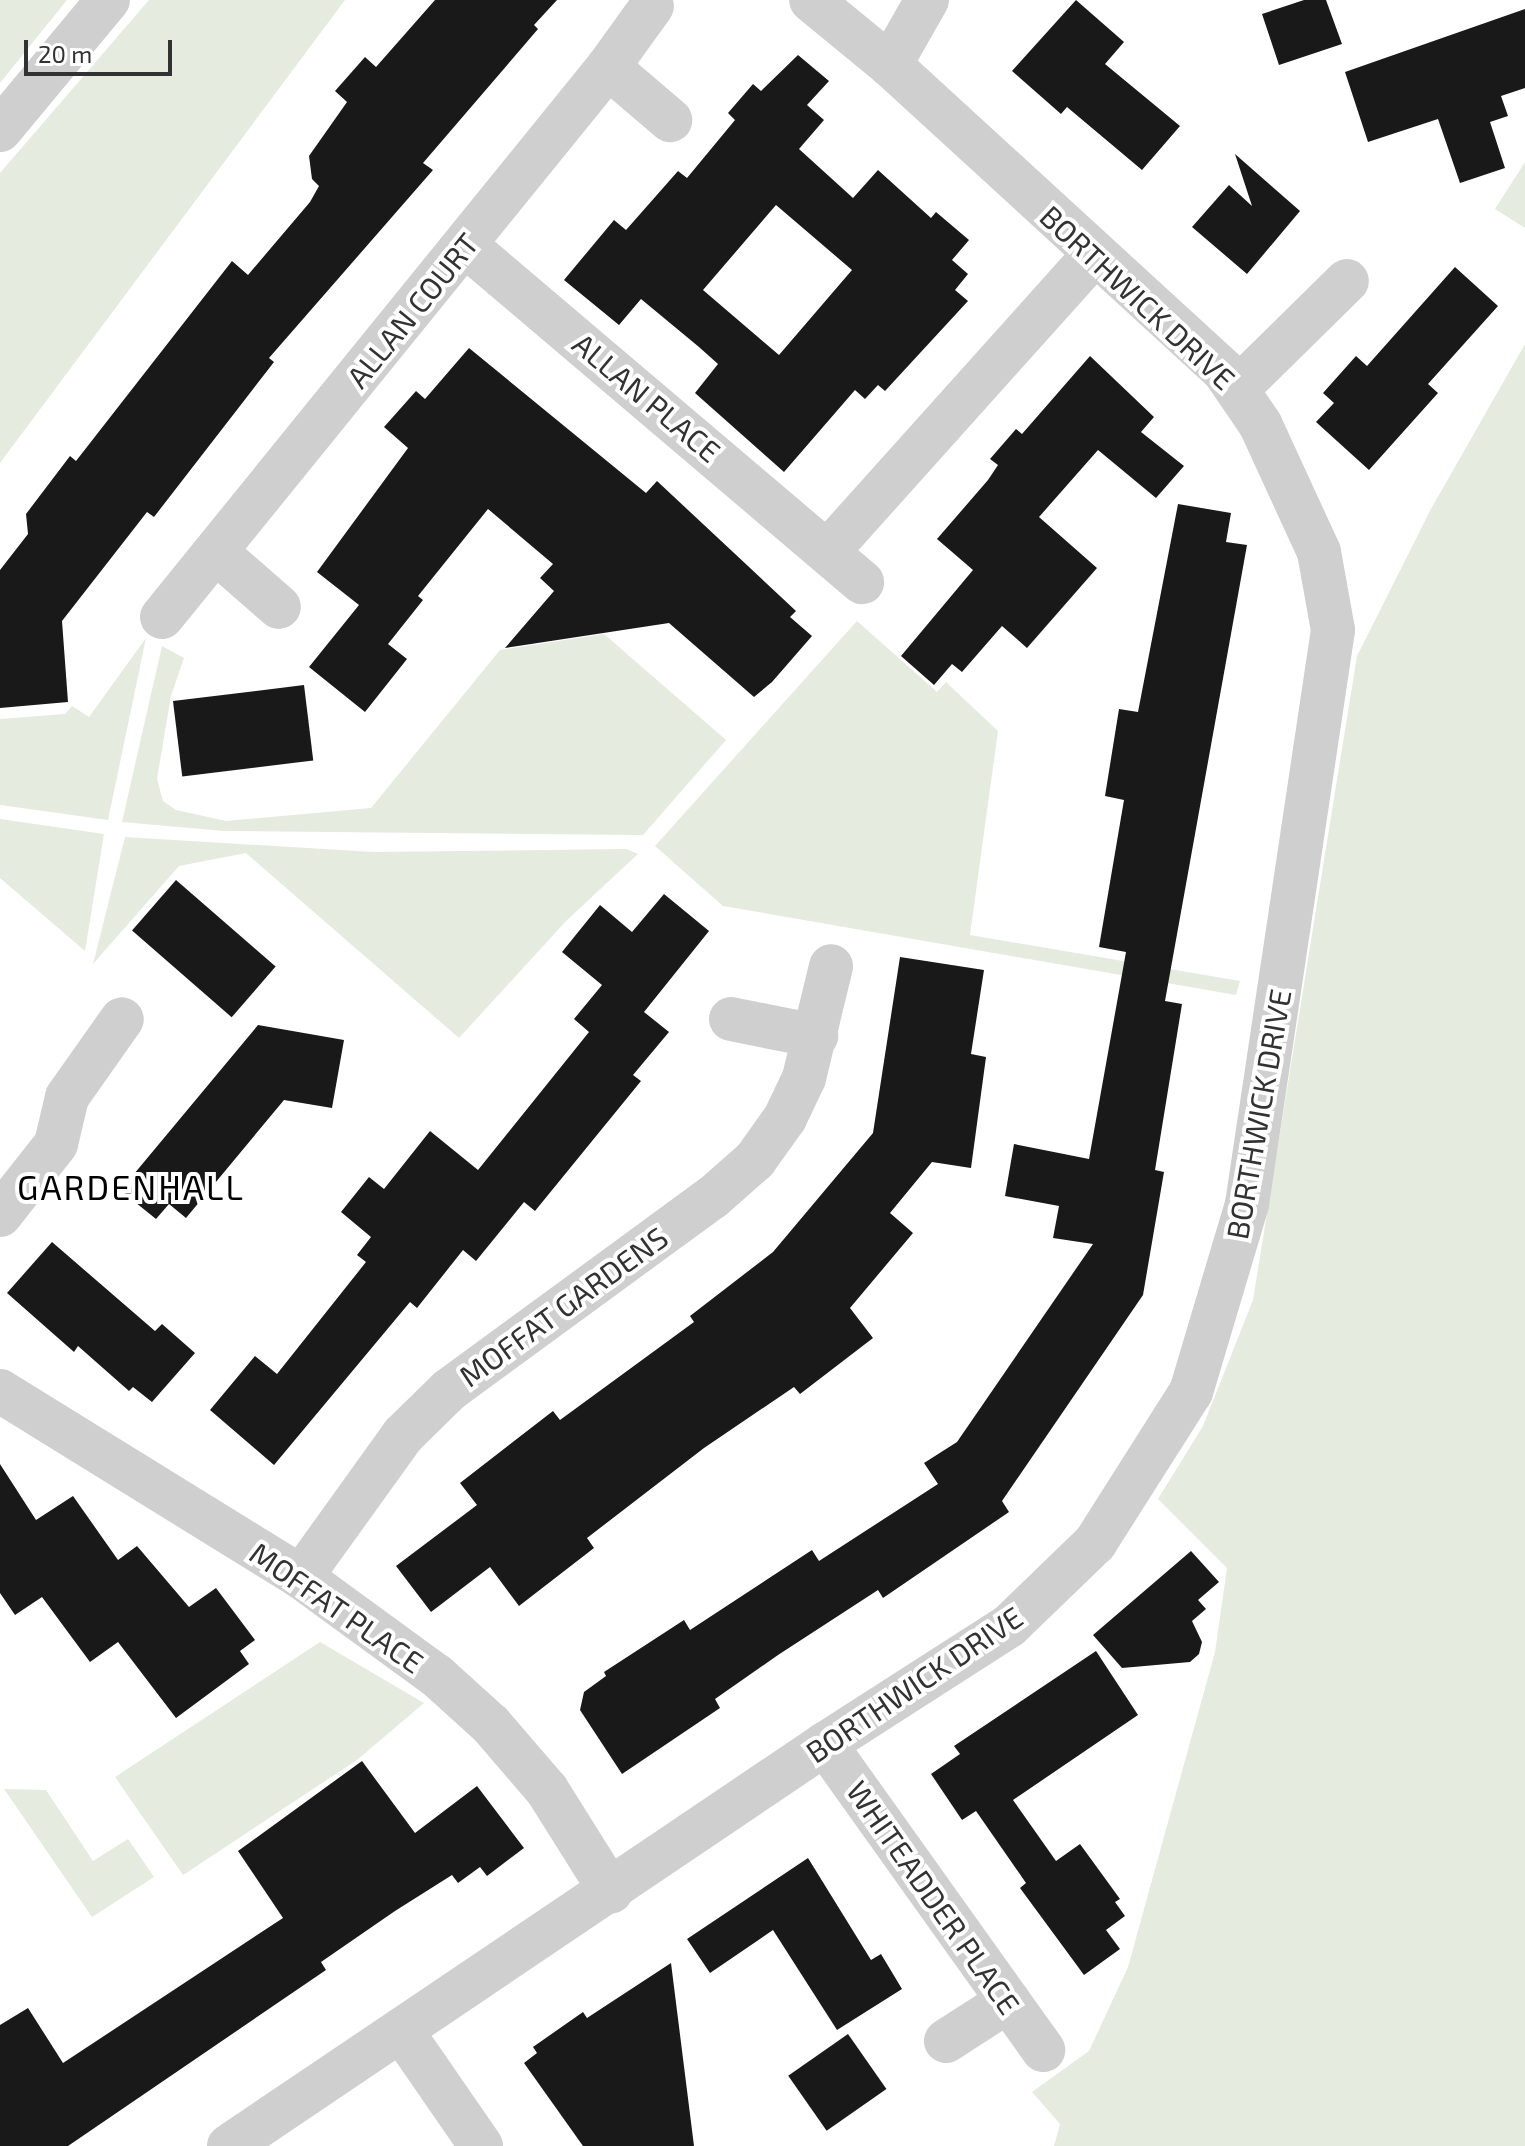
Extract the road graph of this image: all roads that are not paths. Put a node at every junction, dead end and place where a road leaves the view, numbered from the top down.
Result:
1 (108, 0) edge
2 (811, 0) edge
3 (927, 0) edge
4 (652, 6) dead end
5 (890, 65) junction
6 (608, 67) junction
7 (670, 120) dead end
8 (0, 130) edge
9 (465, 245) junction
10 (1094, 255) junction
11 (1347, 281) dead end
12 (1237, 389) junction
13 (829, 550) junction
14 (217, 553) junction
15 (862, 582) dead end
16 (279, 607) dead end
17 (162, 617) dead end
18 (831, 966) dead end
19 (122, 1019) dead end
20 (731, 1019) dead end
21 (816, 1036) junction
22 (0, 1215) edge
23 (0, 1391) edge
24 (301, 1577) junction
25 (825, 1744) junction
26 (611, 1892) junction
27 (1008, 2001) junction
28 (401, 2030) junction
29 (946, 2041) dead end
30 (1043, 2050) dead end
31 (229, 2146) edge
32 (481, 2146) edge

1 - 8 street
2 - 5 street, BORTHWICK DRIVE
3 - 5 street
4 - 6 street, ALLAN COURT
5 - 10 street, BORTHWICK DRIVE
6 - 7 street
6 - 9 street, ALLAN COURT
9 - 13 street, ALLAN PLACE
9 - 14 street, ALLAN COURT
10 - 12 street, BORTHWICK DRIVE
10 - 13 street
11 - 12 street
12 - 25 street, BORTHWICK DRIVE
13 - 15 street, ALLAN PLACE
14 - 16 street
14 - 17 street, ALLAN COURT
18 - 21 street, MOFFAT GARDENS
19 - 22 street
20 - 21 street
21 - 24 street, MOFFAT GARDENS
23 - 24 street, MOFFAT PLACE
24 - 26 street, MOFFAT PLACE
25 - 26 street, BORTHWICK DRIVE
25 - 27 street, WHITEADDER PLACE
26 - 28 street, BORTHWICK DRIVE
27 - 29 street
27 - 30 street, WHITEADDER PLACE
28 - 31 street, BORTHWICK DRIVE
28 - 32 street

